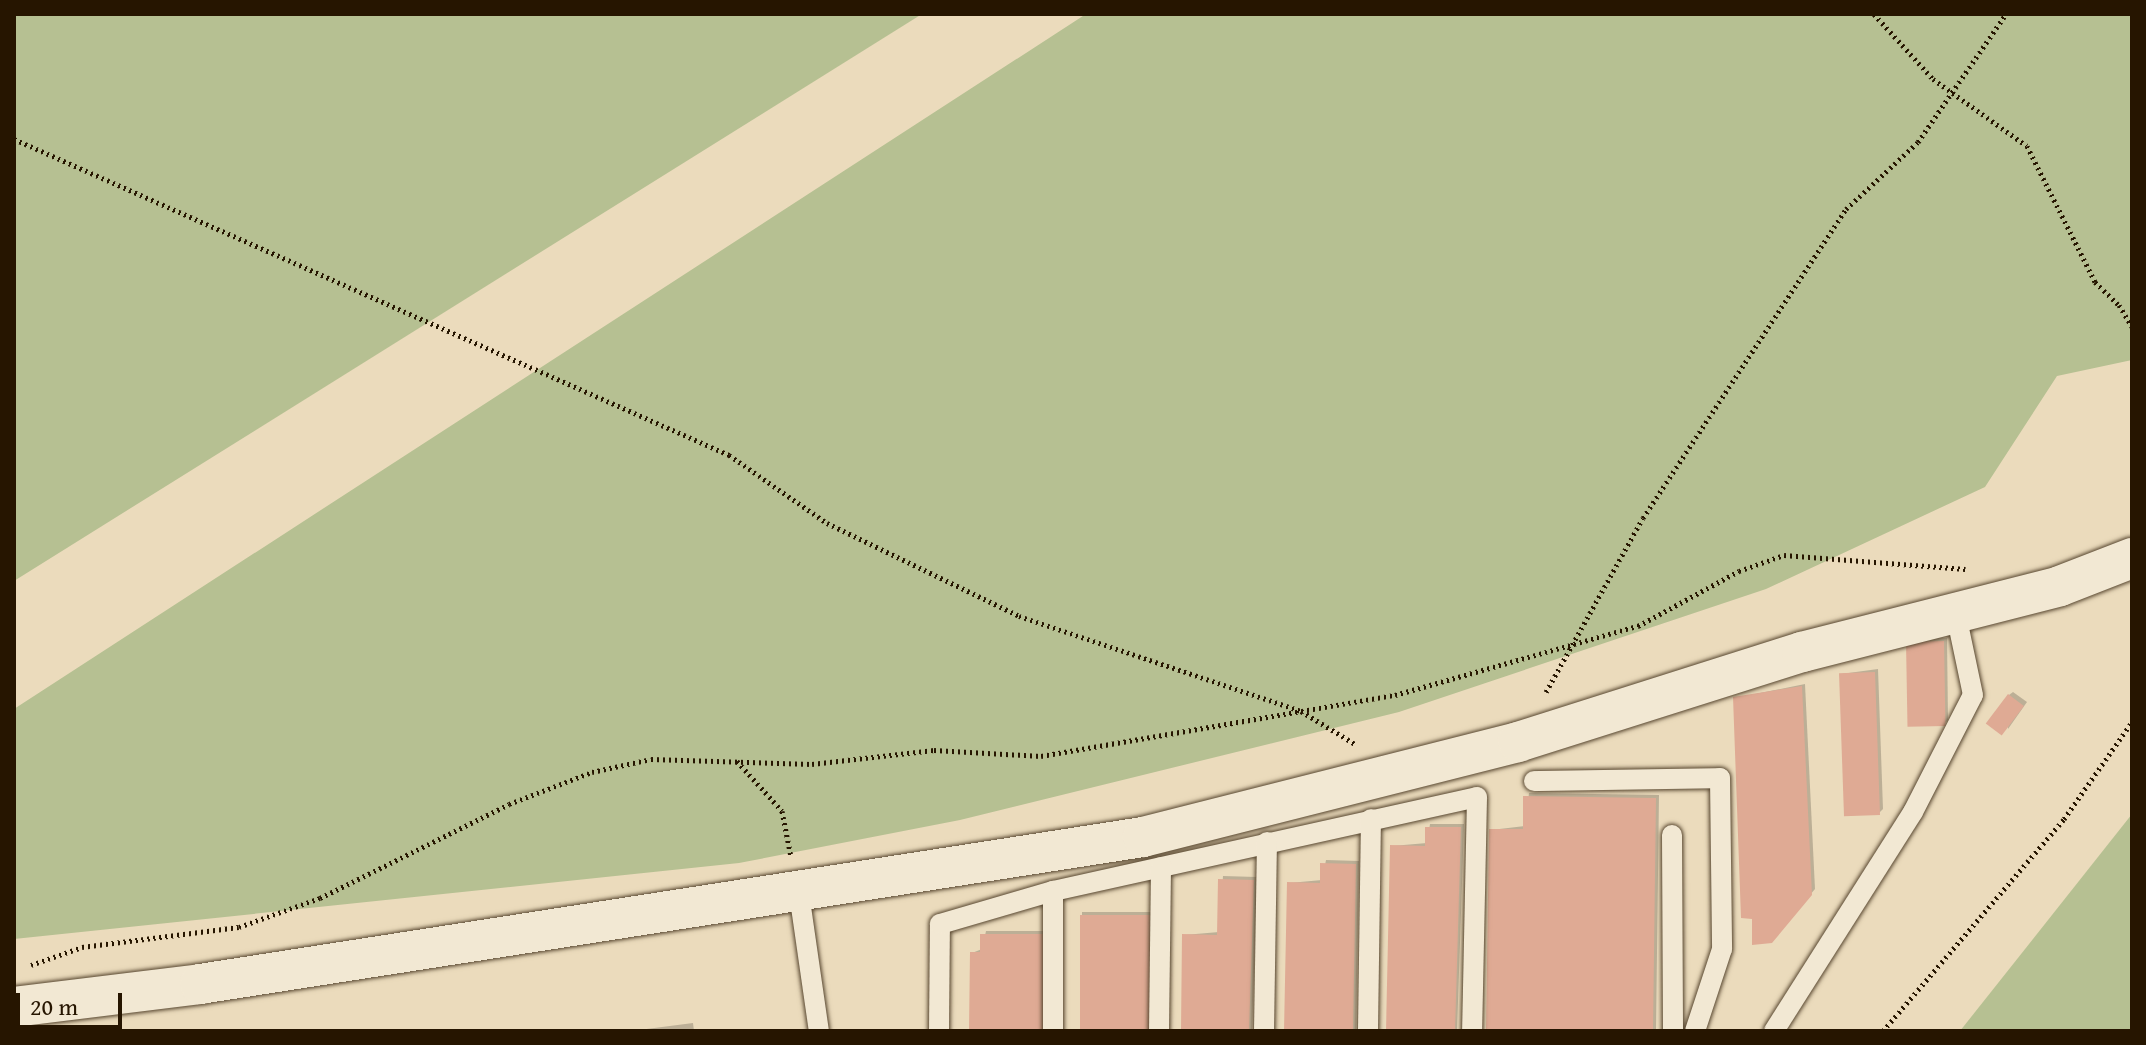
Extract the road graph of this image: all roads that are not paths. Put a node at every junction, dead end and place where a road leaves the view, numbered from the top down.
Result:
1 (2132, 558) edge
2 (1956, 614) junction
3 (1534, 781) dead end
4 (1371, 819) junction
5 (1672, 835) dead end
6 (1267, 842) junction
7 (1161, 867) junction
8 (1053, 891) junction
9 (799, 893) junction
10 (14, 1007) edge
11 (819, 1031) edge
12 (939, 1031) edge
13 (1053, 1031) edge
14 (1159, 1031) edge
15 (1264, 1031) edge
16 (1368, 1031) edge
17 (1472, 1031) edge
18 (1673, 1031) edge
19 (1695, 1031) edge
20 (1774, 1031) edge

1 - 2 street
2 - 9 street
2 - 20 lane
3 - 19 lane
4 - 6 lane
4 - 16 lane
4 - 17 lane
5 - 18 lane
6 - 7 lane
6 - 15 lane
7 - 8 lane
7 - 14 lane
8 - 12 lane
8 - 13 lane
9 - 10 street
9 - 11 lane

